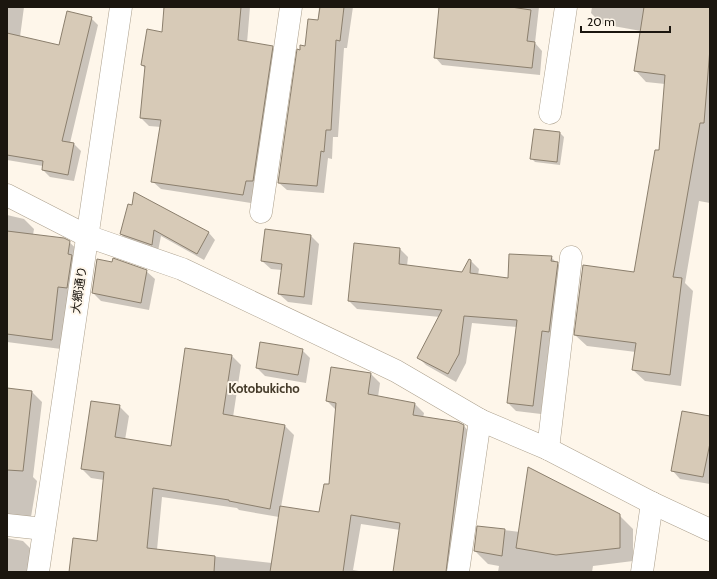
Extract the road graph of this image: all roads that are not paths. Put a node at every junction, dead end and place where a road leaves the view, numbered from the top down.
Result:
1 (121, 7) edge
2 (291, 7) edge
3 (566, 7) edge
4 (550, 113) dead end
5 (7, 195) edge
6 (261, 212) dead end
7 (87, 236) junction
8 (571, 257) dead end
9 (480, 420) junction
10 (548, 448) junction
11 (652, 503) junction
12 (7, 524) edge
13 (44, 529) junction
14 (710, 530) edge
15 (38, 572) edge
16 (458, 572) edge
17 (642, 572) edge

1 - 7 street, 大郷通り
2 - 6 street
3 - 4 street
5 - 7 street
7 - 9 street
7 - 13 street, 大郷通り
8 - 10 street
9 - 10 street
9 - 16 street
10 - 11 street
11 - 14 street
11 - 17 street
12 - 13 street
13 - 15 street, 大郷通り

